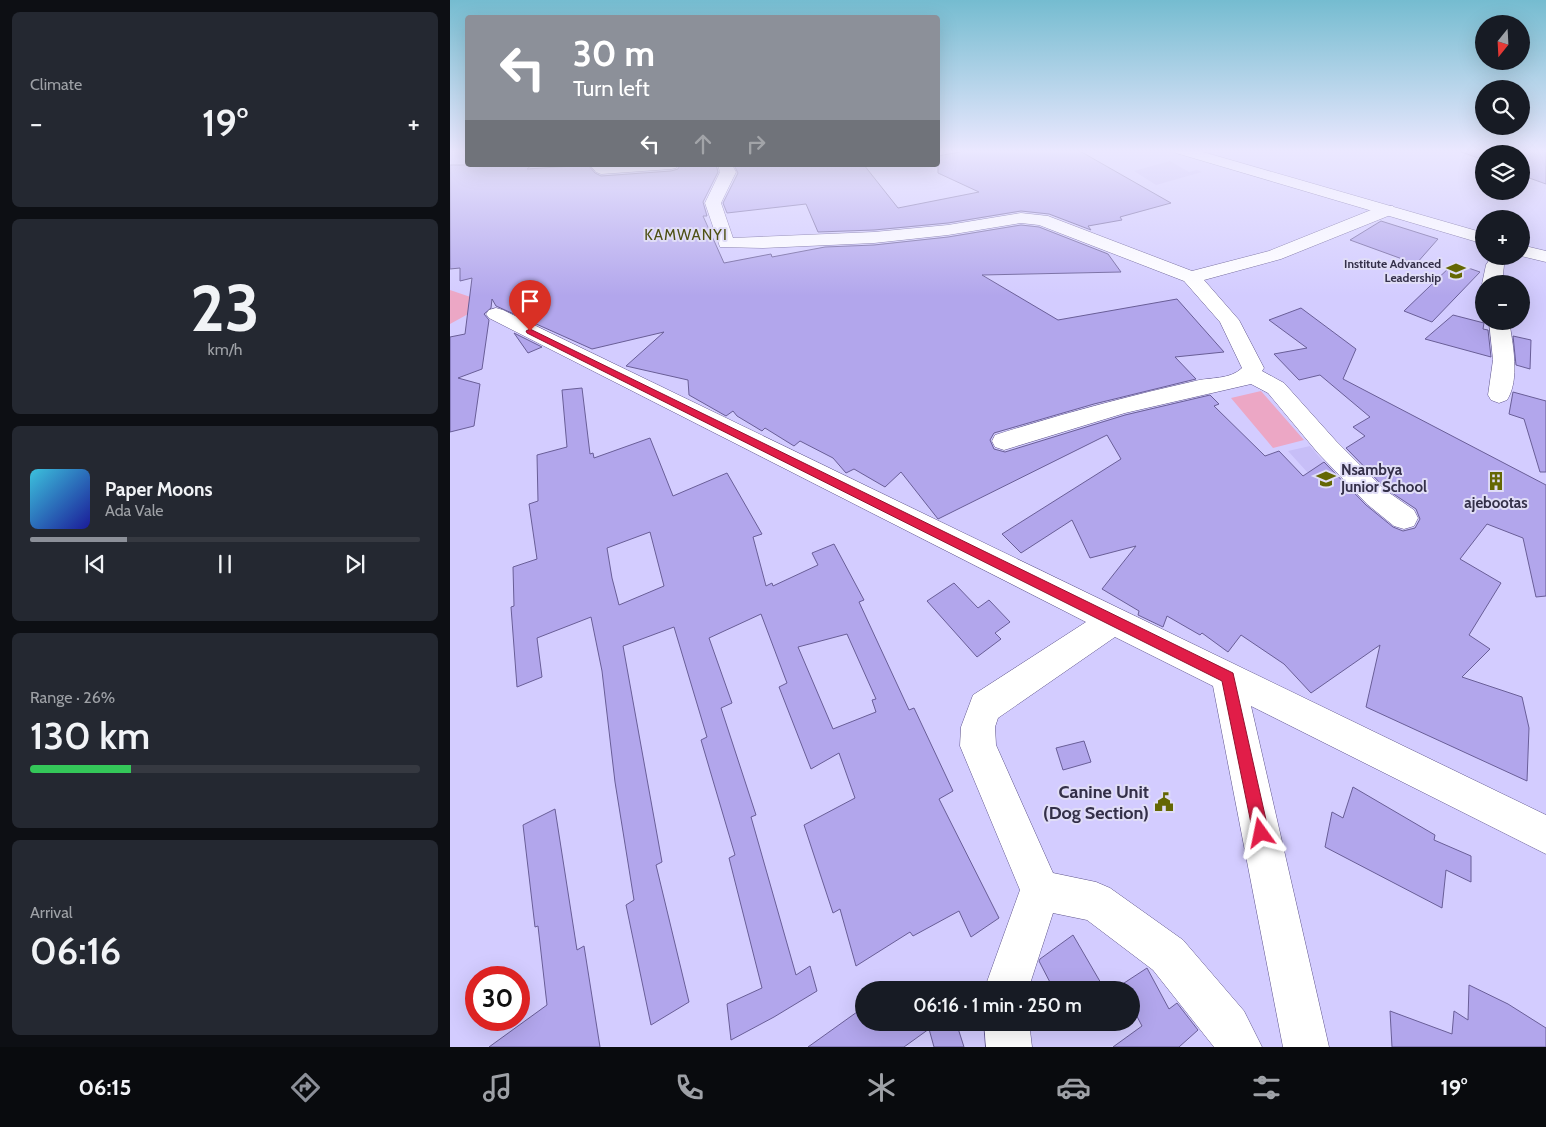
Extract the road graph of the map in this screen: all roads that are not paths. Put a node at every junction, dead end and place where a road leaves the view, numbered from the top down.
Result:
1 (715, 199) edge
2 (1349, 199) edge
3 (1387, 210) junction
4 (1475, 236) edge
5 (1530, 253) edge
6 (1546, 257) edge
7 (1190, 277) junction
8 (496, 314) dead end
9 (1500, 330) edge
10 (1251, 374) junction
11 (1499, 395) dead end
12 (1004, 440) dead end
13 (1404, 518) dead end
14 (1114, 620) junction
15 (1228, 677) junction
16 (1546, 835) edge
17 (1040, 890) junction
18 (1009, 981) edge
19 (1007, 1031) edge
20 (1009, 1047) edge
21 (1239, 1047) edge
22 (1306, 1047) edge

1 - 7 street
2 - 3 street
3 - 4 street
3 - 7 street
5 - 6 street
7 - 10 street
8 - 14 street
9 - 11 street
10 - 12 street
10 - 13 street
14 - 15 street
14 - 17 street
15 - 16 street
15 - 22 street
17 - 18 street
17 - 21 street
19 - 20 street

